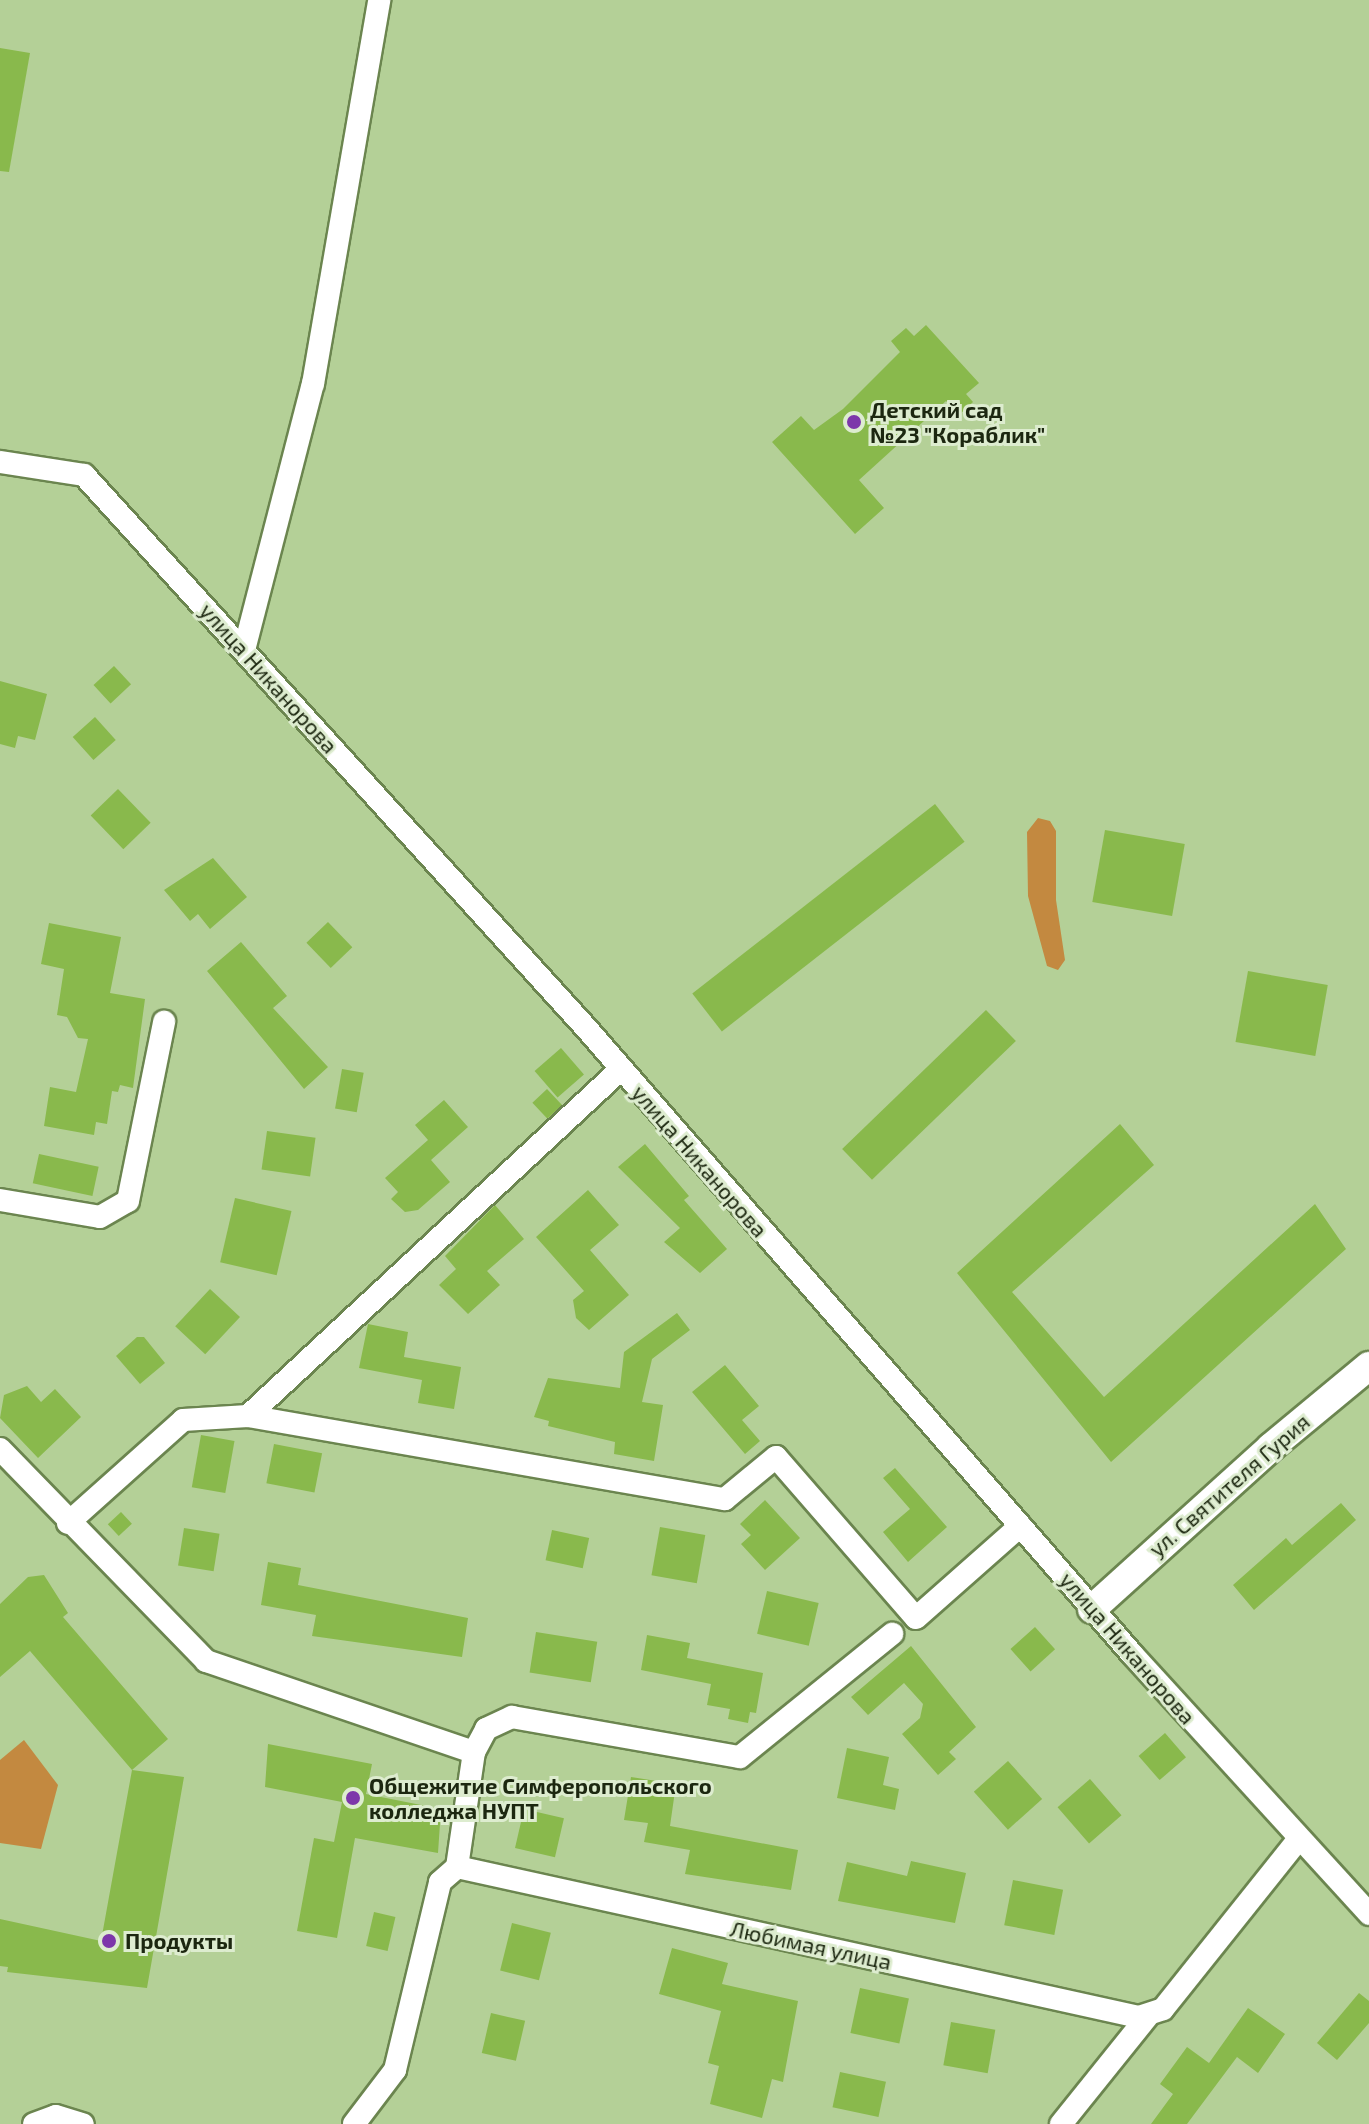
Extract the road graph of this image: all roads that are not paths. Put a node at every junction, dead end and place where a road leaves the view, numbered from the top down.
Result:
1 (379, 0) edge
2 (0, 462) edge
3 (244, 650) junction
4 (164, 1022) dead end
5 (620, 1070) junction
6 (0, 1200) edge
7 (1369, 1366) edge
8 (248, 1416) junction
9 (0, 1449) edge
10 (68, 1523) junction
11 (1020, 1526) junction
12 (1092, 1609) junction
13 (892, 1634) dead end
14 (474, 1752) junction
15 (1298, 1840) junction
16 (457, 1867) junction
17 (1369, 1914) edge
18 (1155, 2013) junction
19 (34, 2124) edge
20 (83, 2124) edge
21 (354, 2124) edge
22 (1061, 2124) edge

1 - 3 street
2 - 3 street, улица Никанорова
3 - 5 street, улица Никанорова
4 - 6 street
5 - 8 street
5 - 11 street, улица Никанорова
7 - 12 street, ул. Святителя Гурия
8 - 10 street
8 - 11 street
9 - 10 street
10 - 14 street
11 - 12 street, улица Никанорова
12 - 15 street, улица Никанорова
13 - 14 street
14 - 16 street
15 - 17 street, улица Никанорова
15 - 18 street
16 - 18 street, Любимая улица
16 - 21 street
18 - 22 street
19 - 20 street

